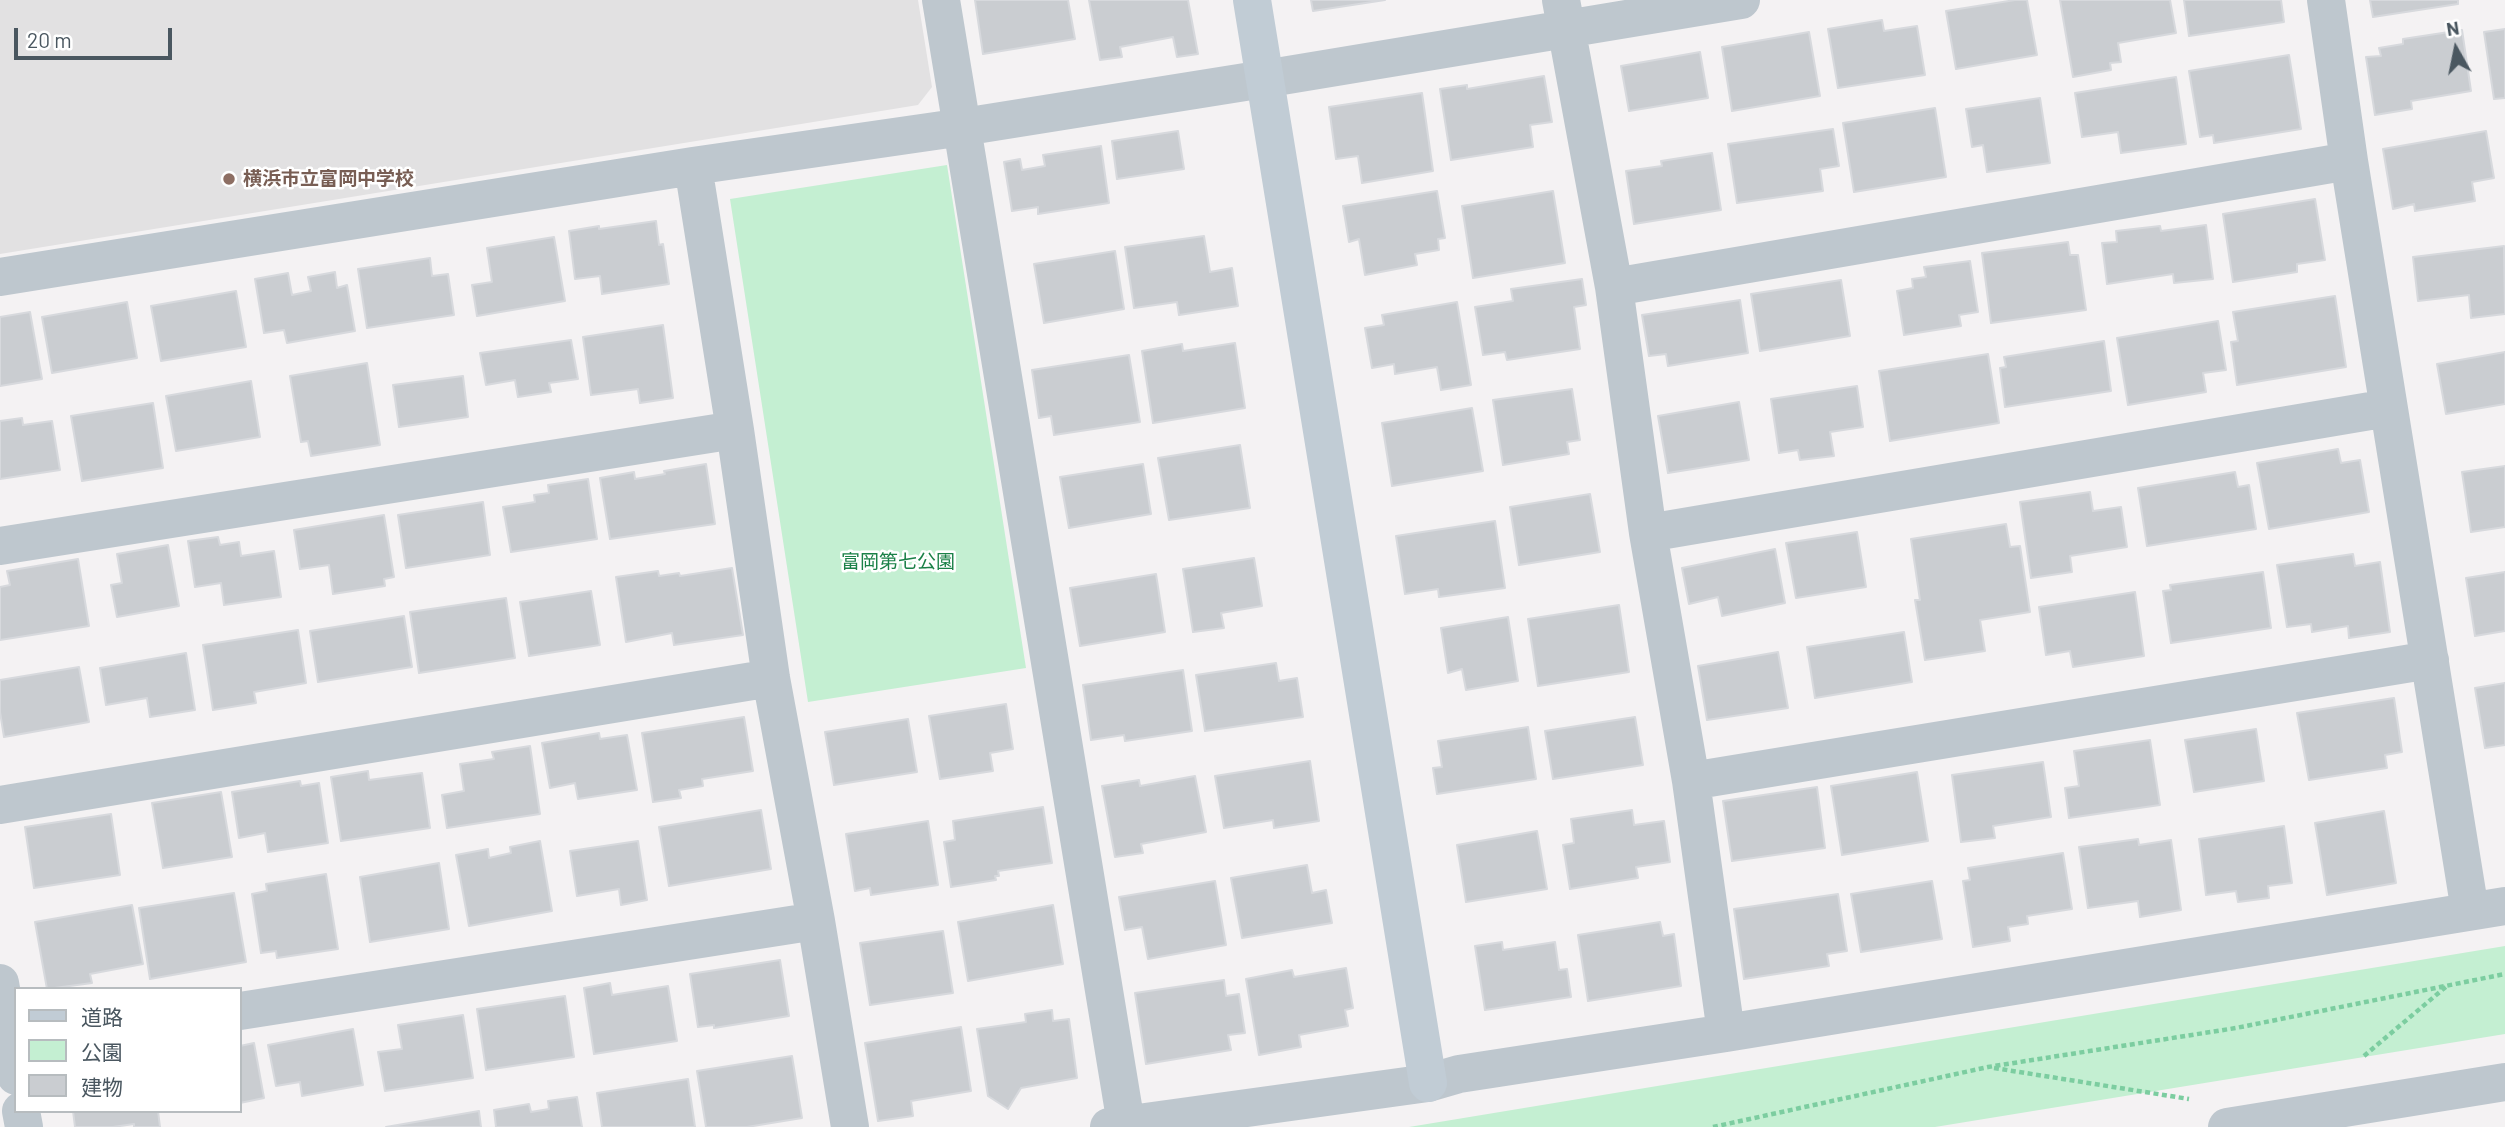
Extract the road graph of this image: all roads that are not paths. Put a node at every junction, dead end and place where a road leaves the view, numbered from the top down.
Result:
1 (941, 0) edge
2 (1252, 0) edge
3 (1741, 0) edge
4 (2326, 0) edge
5 (1564, 15) edge
6 (1264, 79) junction
7 (962, 127) junction
8 (2349, 161) junction
9 (693, 166) junction
10 (0, 277) edge
11 (1614, 287) junction
12 (2388, 408) junction
13 (735, 430) junction
14 (1648, 533) junction
15 (0, 546) edge
16 (2430, 660) junction
17 (771, 678) junction
18 (1691, 781) junction
19 (0, 805) edge
20 (2488, 909) edge
21 (816, 921) junction
22 (0, 983) edge
23 (242, 1011) edge
24 (1726, 1034) junction
25 (14, 1056) edge
26 (1428, 1083) junction
27 (2505, 1083) edge
28 (2213, 1114) edge
29 (2294, 1122) edge
30 (1117, 1126) edge
31 (850, 1127) edge

1 - 7 street
2 - 6 street
3 - 5 street
4 - 8 street
5 - 6 street
5 - 11 street
6 - 7 street
6 - 26 street
7 - 9 street
7 - 30 street
8 - 11 street
8 - 12 street
9 - 10 street
9 - 13 street
11 - 14 street
12 - 14 street
12 - 16 street
13 - 15 street
13 - 17 street
14 - 18 street
16 - 18 street
16 - 20 street
17 - 19 street
17 - 21 street
18 - 24 street
20 - 24 street
21 - 23 street
21 - 31 street
22 - 25 street
24 - 26 street
26 - 30 street
27 - 29 street
28 - 29 street

